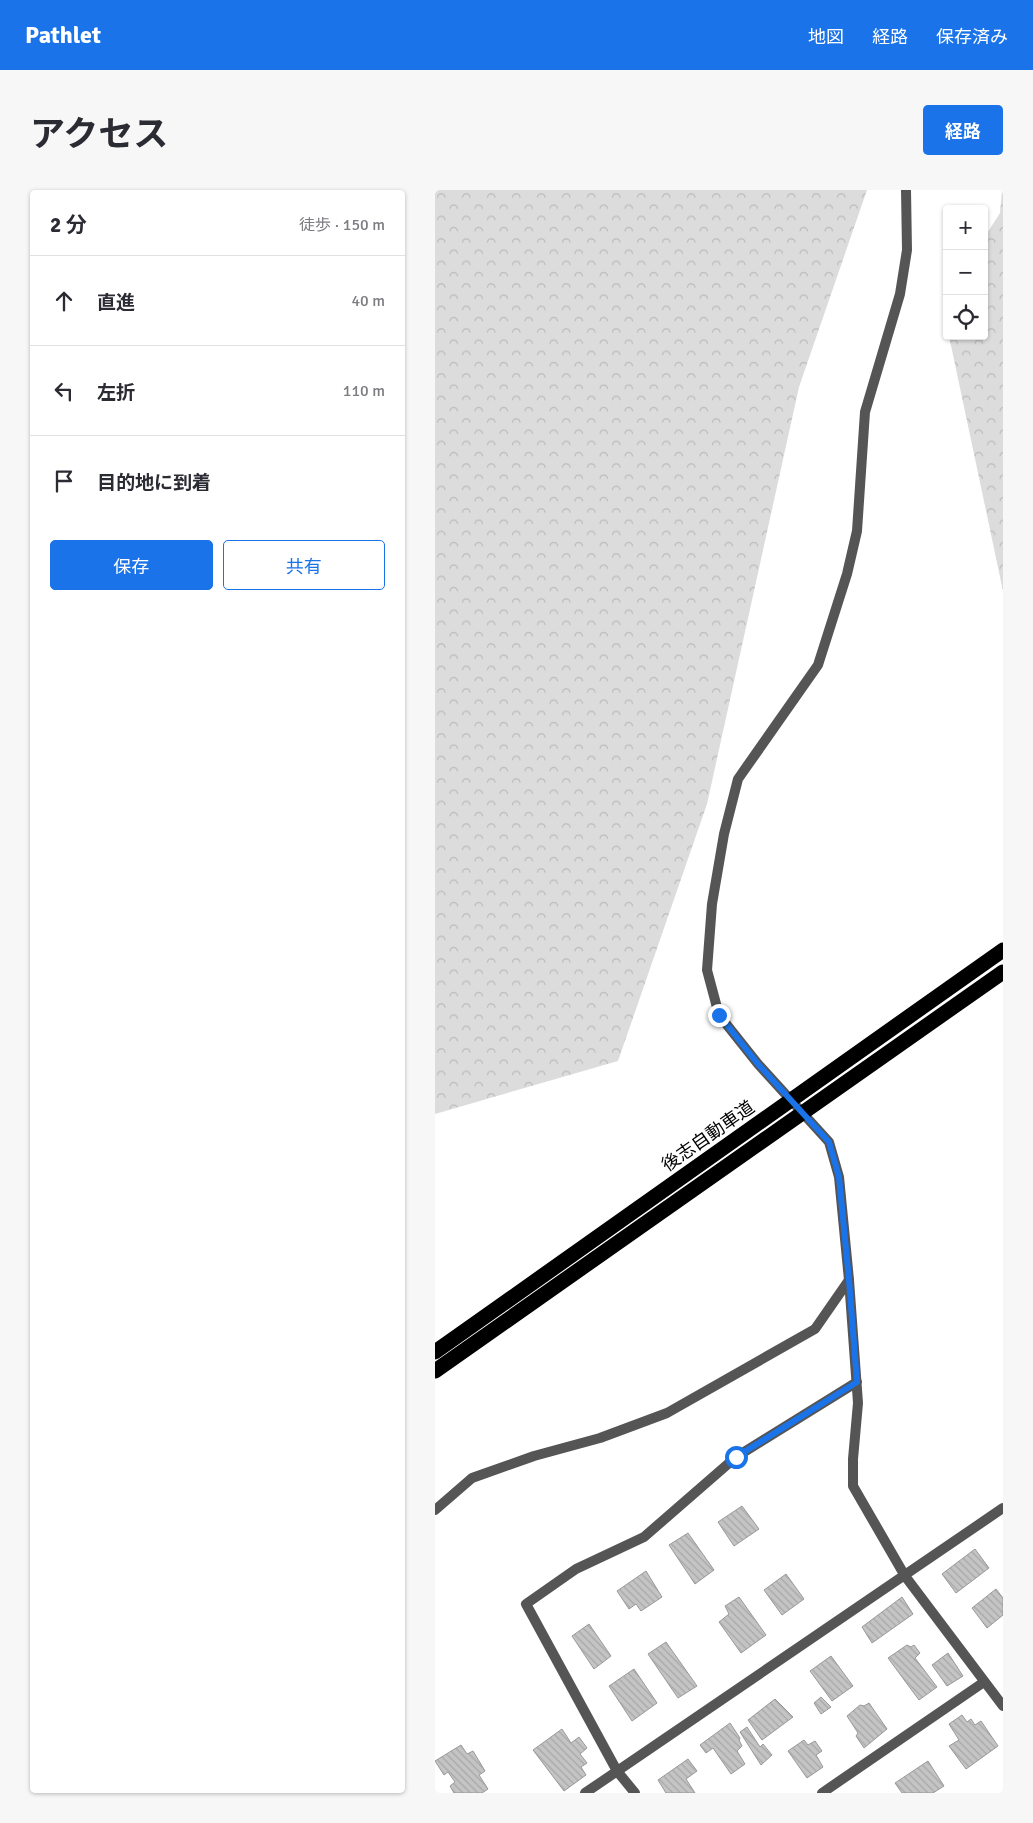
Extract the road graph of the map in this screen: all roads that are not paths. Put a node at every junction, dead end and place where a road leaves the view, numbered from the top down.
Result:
1 (906, 190) edge
2 (1003, 950) edge
3 (1003, 972) edge
4 (849, 1280) junction
5 (435, 1352) edge
6 (435, 1371) edge
7 (857, 1382) junction
8 (1003, 1508) edge
9 (435, 1510) edge
10 (905, 1576) junction
11 (984, 1682) junction
12 (1003, 1706) edge
13 (617, 1771) junction
14 (585, 1793) edge
15 (635, 1793) edge
16 (822, 1793) edge

1 - 4 street
2 - 5 highway, 後志自動車道
3 - 6 highway, 後志自動車道
4 - 7 street
4 - 9 street
7 - 10 street
7 - 13 street
8 - 10 street
10 - 11 street
10 - 13 street
11 - 12 street
11 - 16 street
13 - 14 street
13 - 15 street

